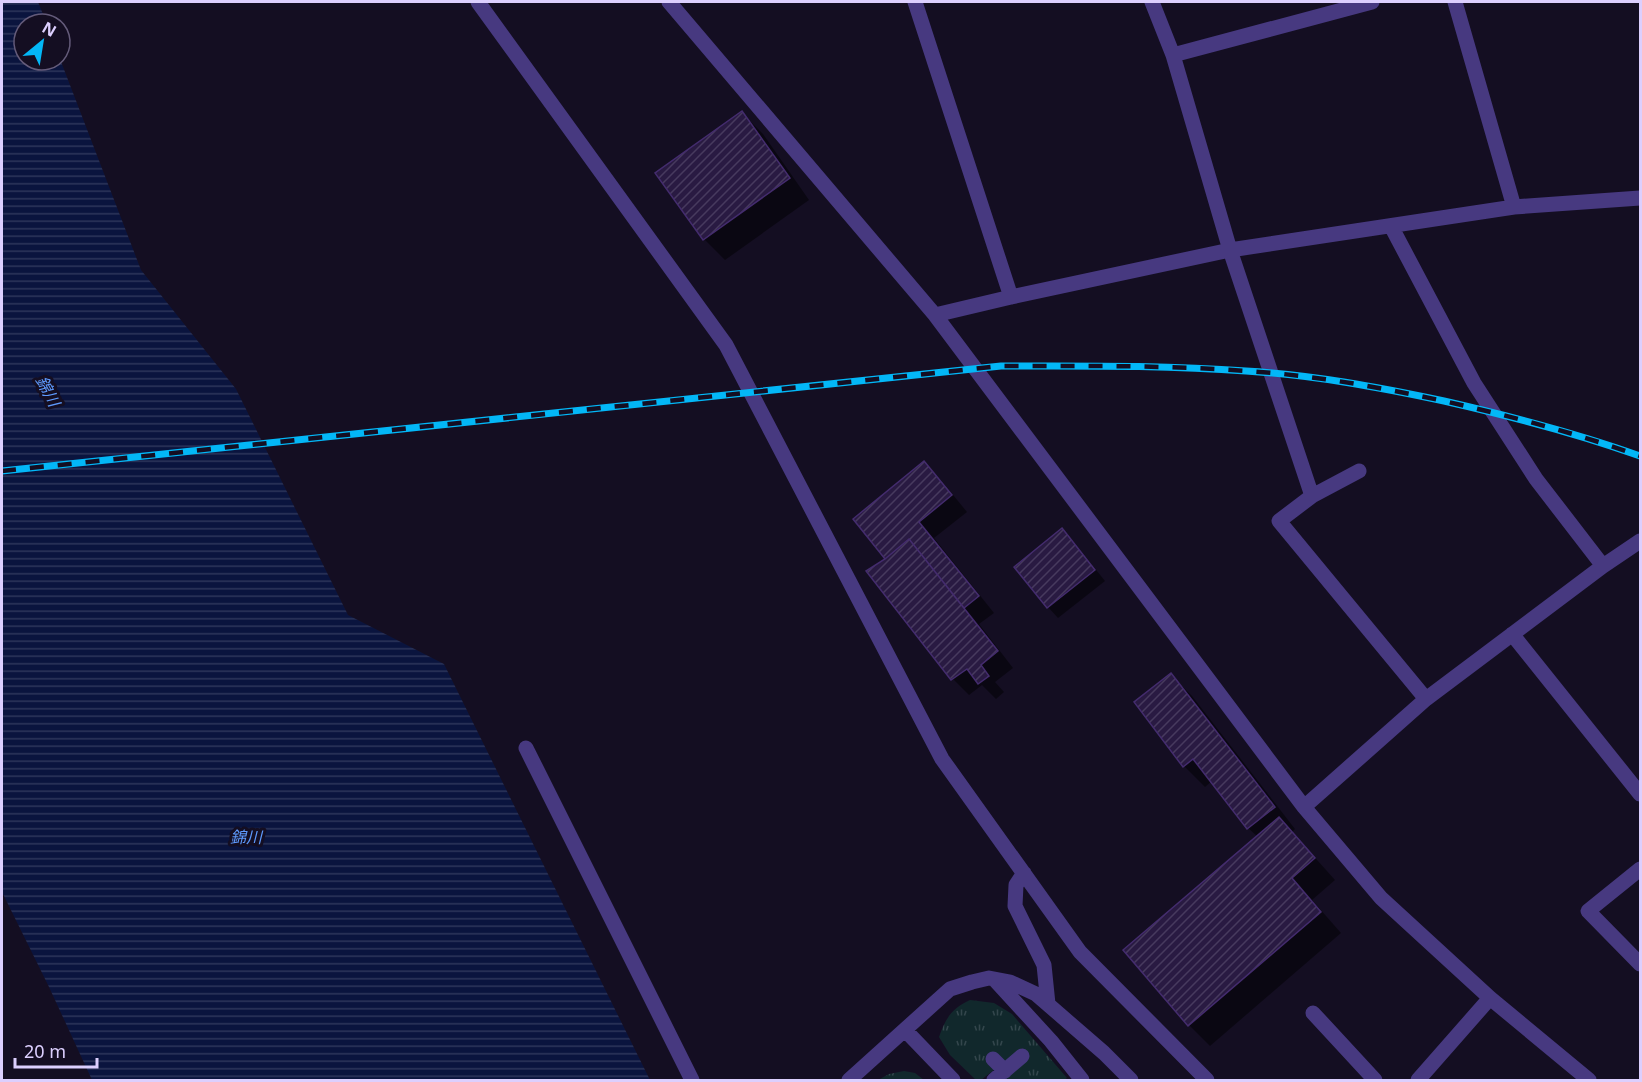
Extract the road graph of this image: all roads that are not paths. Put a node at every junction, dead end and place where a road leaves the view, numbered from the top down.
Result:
1 (478, 2) edge
2 (669, 2) edge
3 (915, 2) edge
4 (1152, 2) edge
5 (1372, 2) edge
6 (1455, 2) edge
7 (1173, 55) junction
8 (1641, 198) edge
9 (1514, 207) junction
10 (1391, 226) junction
11 (1230, 250) junction
12 (1011, 297) junction
13 (935, 315) junction
14 (1359, 471) dead end
15 (1312, 495) junction
16 (1641, 540) edge
17 (1603, 566) junction
18 (1512, 634) junction
19 (1426, 699) junction
20 (526, 748) dead end
21 (1641, 795) edge
22 (1304, 807) junction
23 (1641, 869) edge
24 (1024, 873) junction
25 (1641, 964) edge
26 (994, 979) junction
27 (1490, 998) junction
28 (1048, 1004) junction
29 (1312, 1013) dead end
30 (905, 1030) junction
31 (1022, 1056) dead end
32 (993, 1059) dead end
33 (866, 1075) edge
34 (1000, 1076) edge
35 (943, 1077) edge
36 (1078, 1079) edge
37 (692, 1080) edge
38 (849, 1080) edge
39 (1131, 1080) edge
40 (1207, 1080) edge
41 (1375, 1080) edge
42 (1418, 1080) edge
43 (1589, 1080) edge

1 - 24 street
2 - 13 street
3 - 12 street
4 - 7 street
5 - 7 street
6 - 9 street
7 - 11 street
8 - 9 street
9 - 10 street
10 - 11 street
10 - 17 street
11 - 12 street
11 - 15 street
12 - 13 street
13 - 22 street
14 - 15 street
15 - 19 street
16 - 17 street
17 - 18 street
18 - 19 street
18 - 21 street
19 - 22 street
20 - 37 street
22 - 27 street
23 - 25 street
24 - 28 street
24 - 40 street
26 - 28 street
26 - 30 street
26 - 36 street
27 - 42 street
27 - 43 street
28 - 39 street
29 - 41 street
30 - 33 street
30 - 35 street
31 - 34 street
32 - 34 street
33 - 38 street

